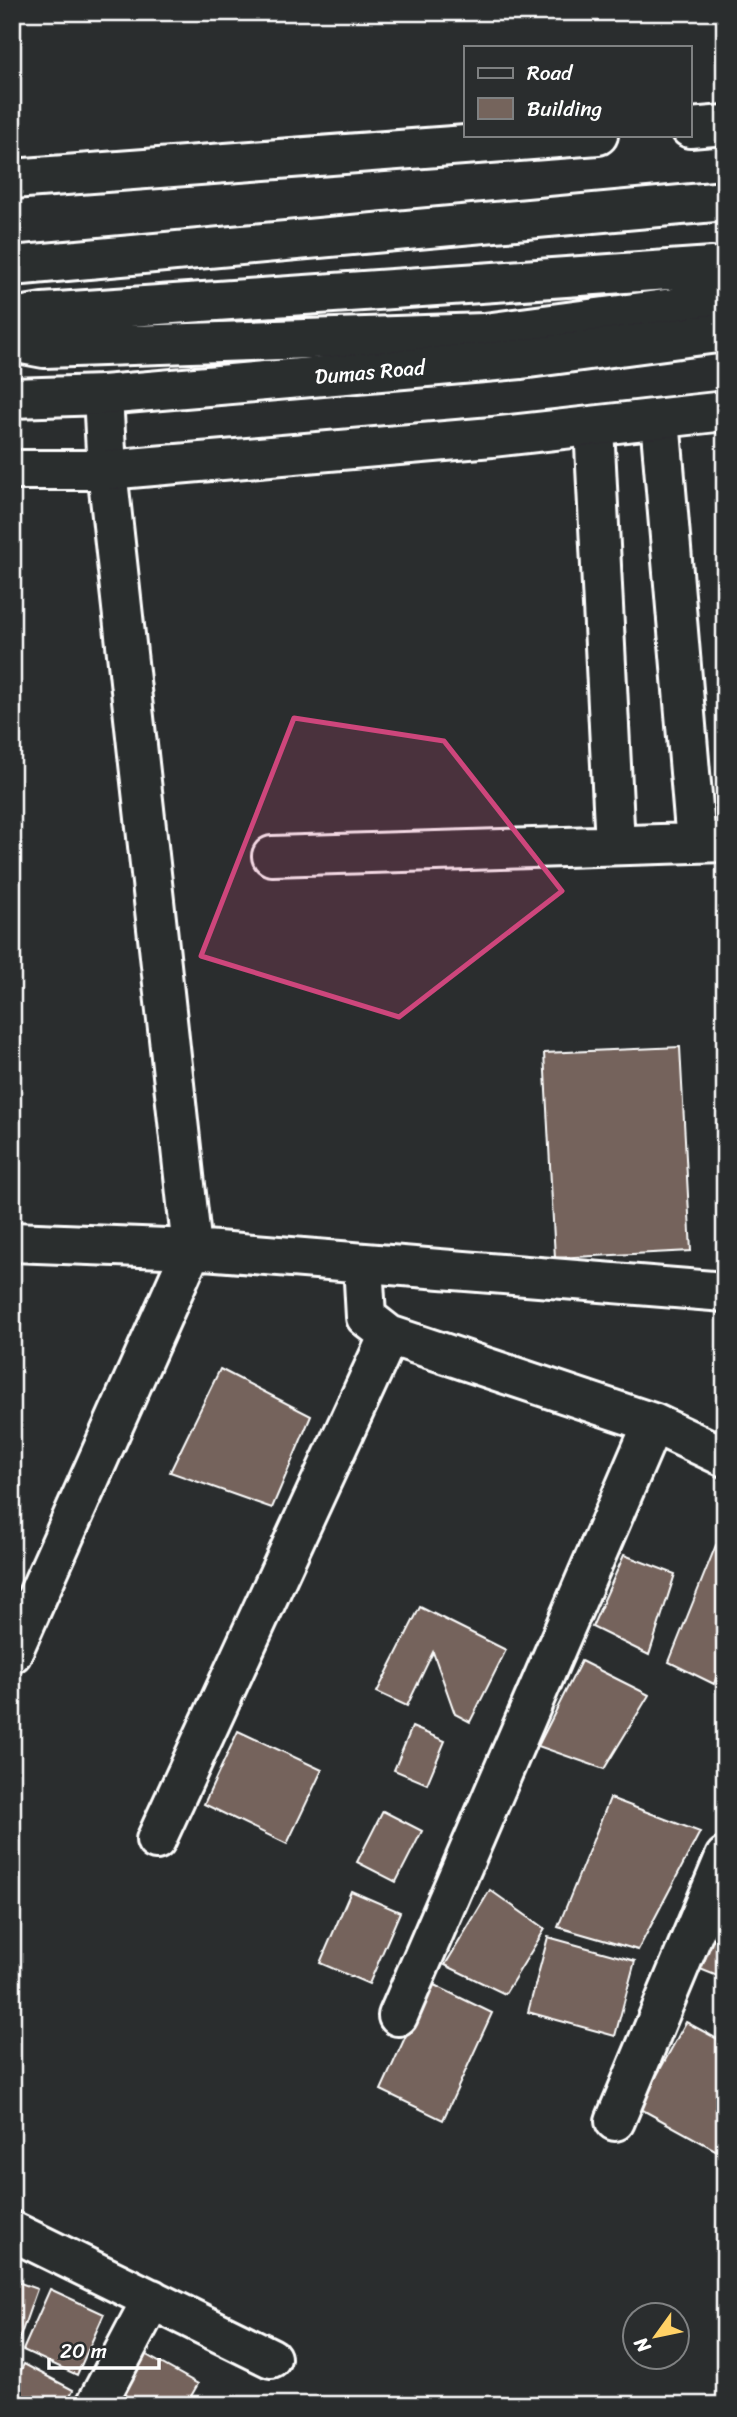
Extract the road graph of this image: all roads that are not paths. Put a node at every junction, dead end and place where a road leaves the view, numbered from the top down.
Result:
1 (725, 125) edge
2 (692, 128) edge
3 (585, 136) edge
4 (12, 179) edge
5 (725, 201) edge
6 (12, 266) edge
7 (725, 270) edge
8 (725, 298) edge
9 (12, 318) edge
10 (725, 332) edge
11 (12, 342) edge
12 (103, 395) junction
13 (12, 398) edge
14 (725, 411) edge
15 (660, 419) junction
16 (594, 426) junction
17 (12, 470) edge
18 (107, 470) junction
19 (710, 842) edge
20 (615, 845) junction
21 (272, 856) dead end
22 (12, 1241) edge
23 (192, 1249) junction
24 (362, 1263) junction
25 (725, 1292) edge
26 (389, 1335) junction
27 (653, 1423) junction
28 (725, 1457) edge
29 (12, 1653) edge
30 (156, 1840) dead end
31 (725, 1857) edge
32 (398, 2016) dead end
33 (615, 2121) dead end
34 (12, 2231) edge
35 (152, 2299) junction
36 (271, 2358) dead end
37 (96, 2405) edge

1 - 2 street
3 - 4 street
5 - 6 street
7 - 9 street
8 - 11 street
10 - 12 street, Dumas Road
12 - 13 street, Dumas Road
12 - 18 street
14 - 15 street
15 - 16 street
15 - 19 street
16 - 18 street
16 - 20 street
17 - 18 street
18 - 23 street
19 - 20 street
20 - 21 street
22 - 23 street
23 - 24 street
23 - 29 street
24 - 25 street
24 - 26 street
26 - 27 street
26 - 30 street
27 - 28 street
27 - 32 street
31 - 33 street
34 - 35 street
35 - 36 street
35 - 37 street

